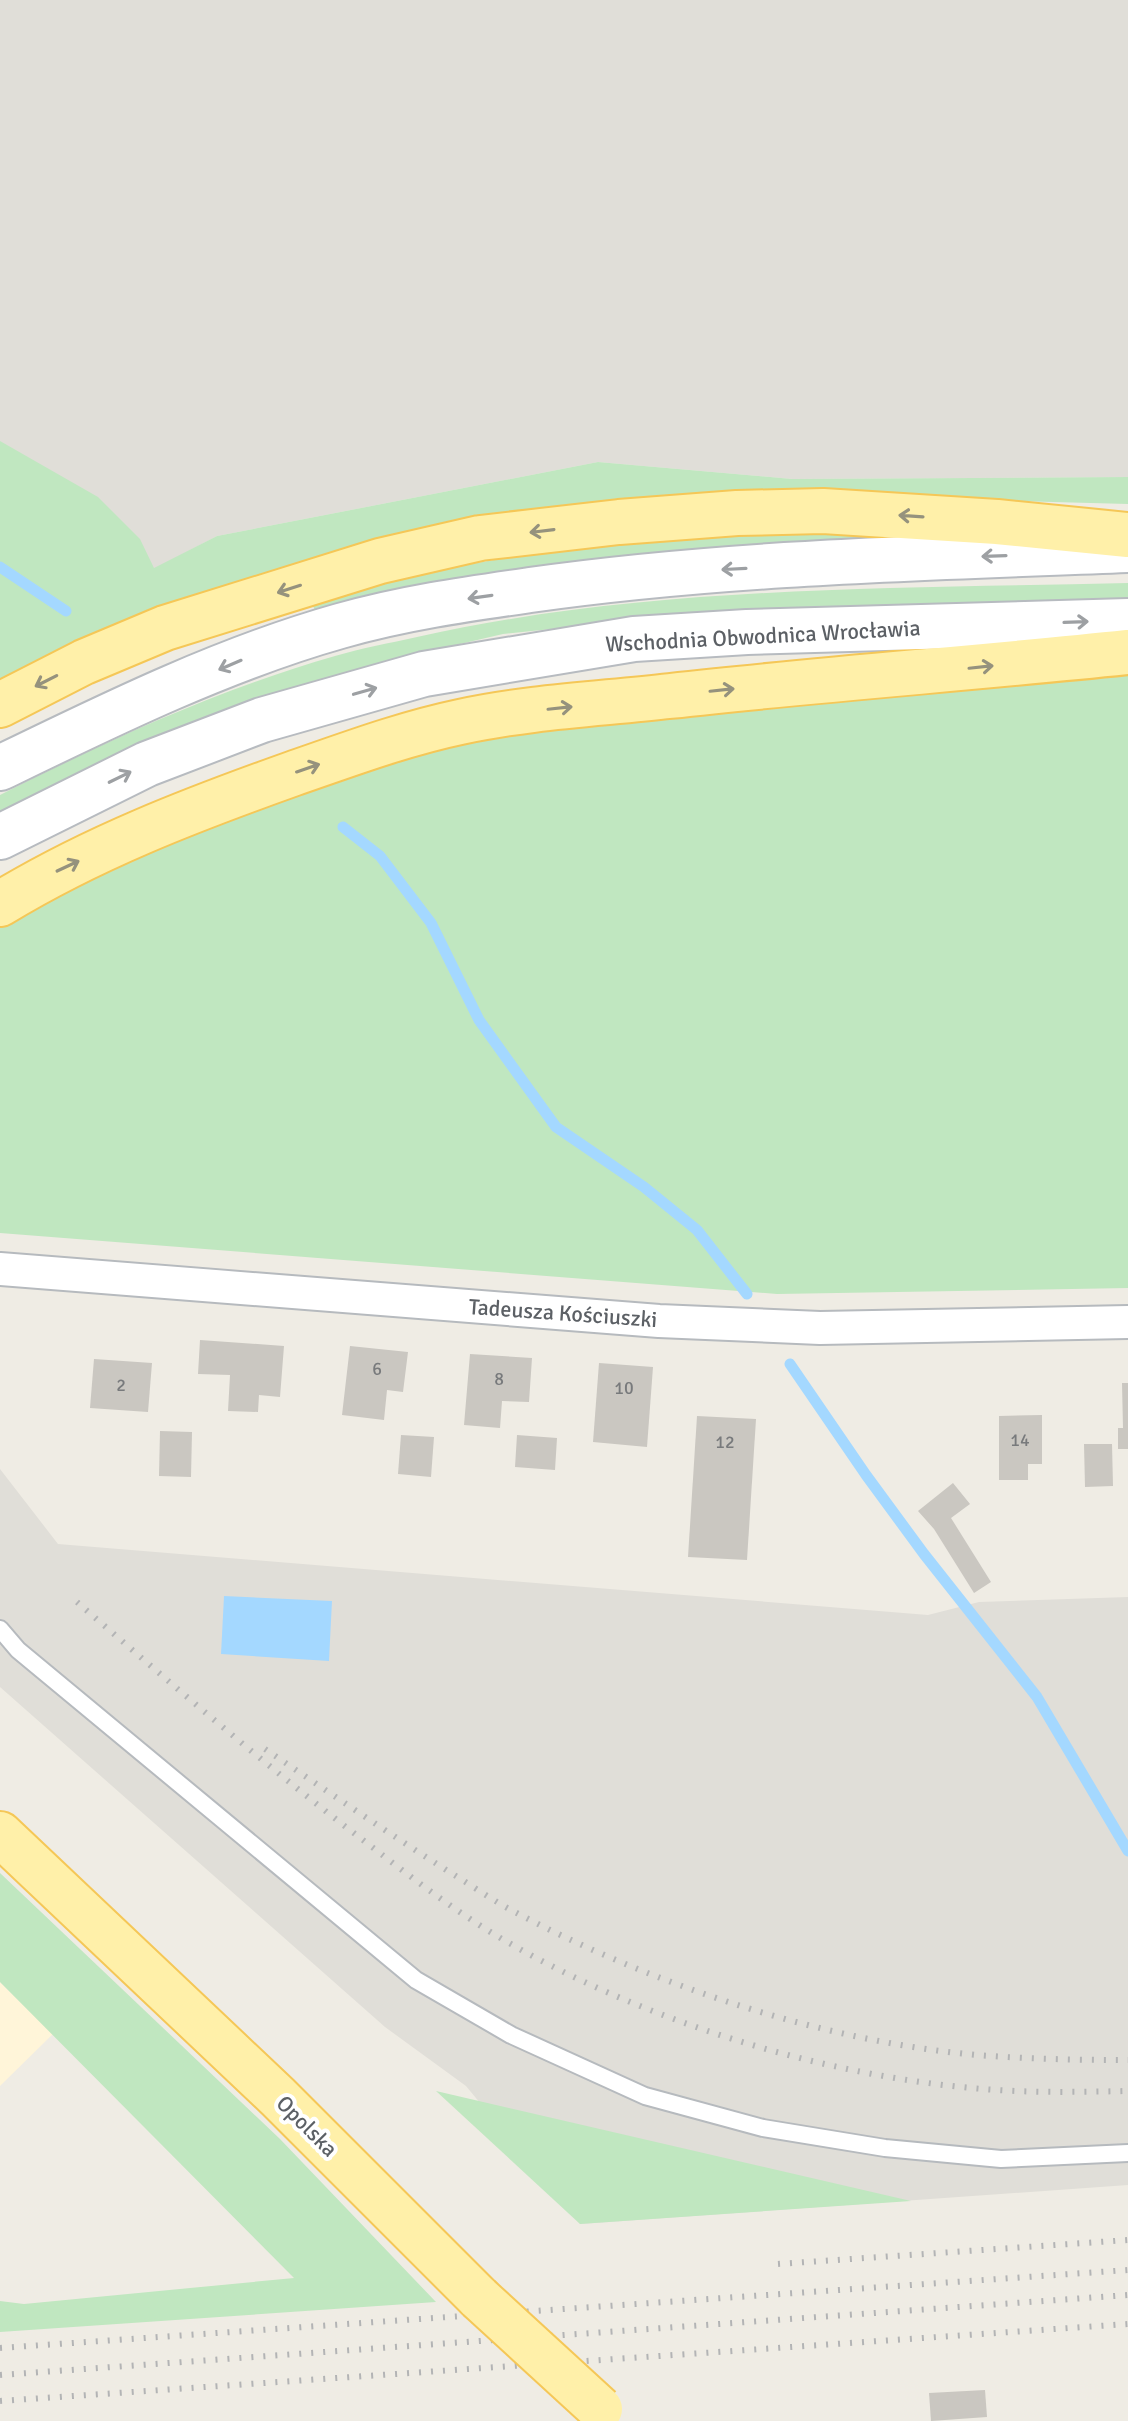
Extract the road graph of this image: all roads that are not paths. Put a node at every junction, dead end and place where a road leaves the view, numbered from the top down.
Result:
1 (1128, 535) edge
2 (1128, 550) edge
3 (1128, 621) edge
4 (1128, 652) edge
5 (0, 705) edge
6 (0, 768) edge
7 (0, 837) edge
8 (0, 904) edge
9 (0, 1269) edge
10 (1128, 1322) edge
11 (0, 1629) edge
12 (0, 1834) edge
13 (1128, 2153) edge
14 (606, 2415) edge

1 -> 5 main road
2 -> 6 main road
7 -> 3 main road, Wschodnia Obwodnica Wrocławia
8 -> 4 main road
9 - 10 street, Tadeusza Kościuszki
11 - 13 lane
12 - 14 main road, Opolska, bridge

